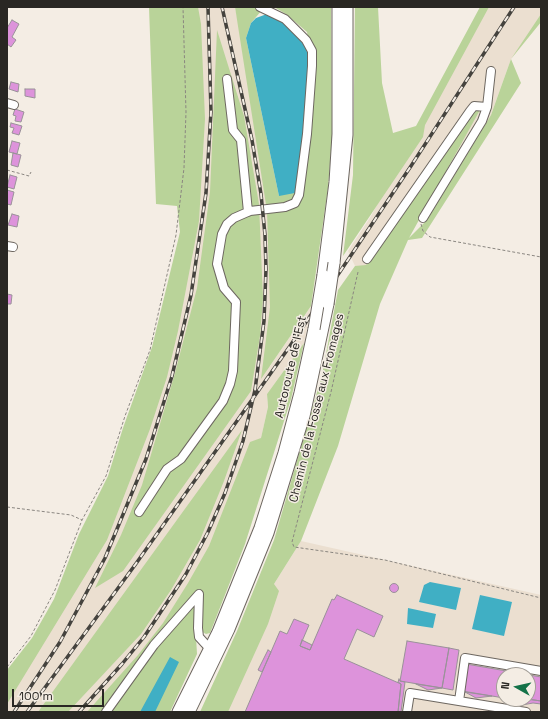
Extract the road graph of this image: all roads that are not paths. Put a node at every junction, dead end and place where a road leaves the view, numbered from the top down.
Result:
1 (260, 7) edge
2 (338, 7) edge
3 (347, 7) edge
4 (491, 71) dead end
5 (227, 79) dead end
6 (487, 107) junction
7 (248, 212) junction
8 (423, 218) road end
9 (367, 258) dead end
10 (139, 512) dead end
11 (210, 649) junction
12 (541, 671) edge
13 (459, 701) junction
14 (510, 710) edge
15 (106, 712) edge
16 (178, 712) edge
17 (189, 712) edge
18 (407, 712) edge
19 (526, 712) edge

1 - 7 lane
2 - 11 highway, Autoroute de l’Est, bridge
3 - 17 highway, Autoroute de l’Est, bridge
4 - 6 lane
5 - 7 lane
6 - 8 lane
6 - 9 lane
7 - 10 lane
11 - 15 lane
11 - 16 highway, Autoroute de l’Est
12 - 13 lane
13 - 14 lane
13 - 18 lane
14 - 19 lane

